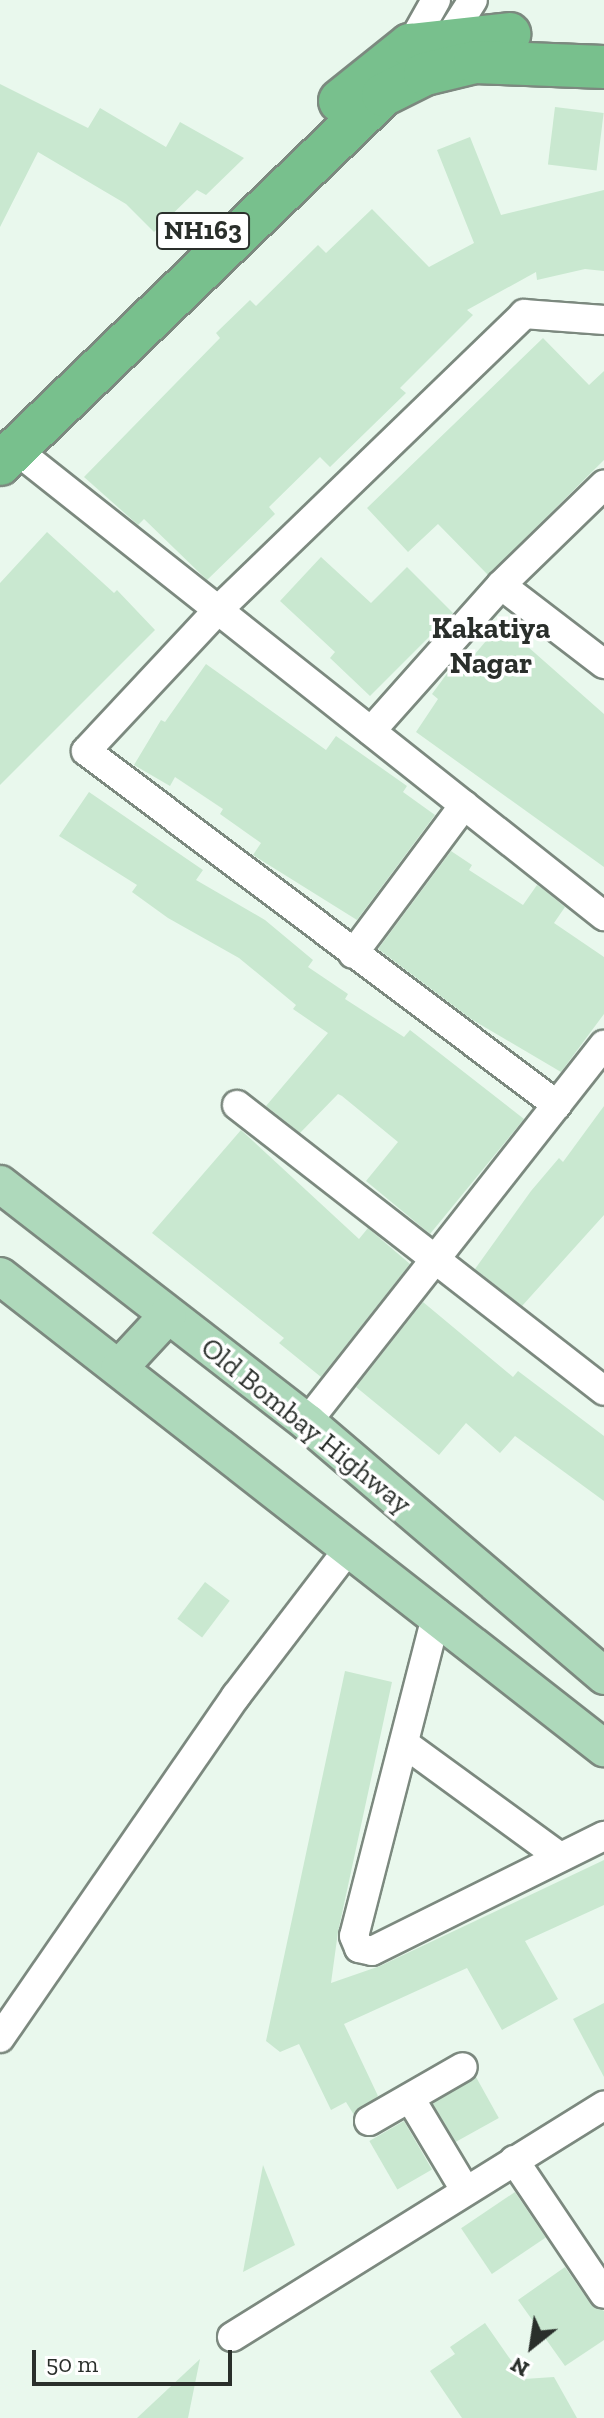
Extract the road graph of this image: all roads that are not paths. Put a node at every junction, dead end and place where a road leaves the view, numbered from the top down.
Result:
1 (473, 0) edge
2 (430, 39) edge
3 (604, 43) edge
4 (604, 67) edge
5 (604, 320) edge
6 (5, 446) edge
7 (604, 485) edge
8 (501, 585) junction
9 (218, 610) junction
10 (604, 664) edge
11 (371, 731) junction
12 (464, 805) junction
13 (604, 916) edge
14 (353, 954) junction
15 (604, 1045) edge
16 (237, 1105) dead end
17 (557, 1105) junction
18 (0, 1184) edge
19 (433, 1262) junction
20 (0, 1276) edge
21 (168, 1315) junction
22 (119, 1368) junction
23 (604, 1391) edge
24 (307, 1422) junction
25 (350, 1547) junction
26 (437, 1613) junction
27 (604, 1676) edge
28 (405, 1744) junction
29 (604, 1748) edge
30 (604, 1836) edge
31 (560, 1857) junction
32 (0, 2038) edge
33 (463, 2067) dead end
34 (410, 2098) junction
35 (604, 2105) edge
36 (369, 2121) dead end
37 (514, 2160) junction
38 (465, 2190) junction
39 (604, 2294) edge
40 (232, 2337) dead end

1 - 2 street
2 - 3 highway, NH163
2 - 4 highway, NH163
2 - 6 highway, NH163
2 - 6 highway, NH163
5 - 9 street
6 - 9 street
7 - 8 street
8 - 10 street
8 - 11 street
9 - 11 street
9 - 14 street
11 - 12 street
12 - 13 street
12 - 14 street
14 - 17 street
15 - 17 street
16 - 19 street
17 - 19 street
18 - 21 main road, Old Bombay Highway
19 - 23 street
19 - 24 street
20 - 22 main road
21 - 22 main road
21 - 24 main road, Old Bombay Highway
22 - 25 main road
24 - 27 main road, Old Bombay Highway
25 - 26 main road
25 - 32 street
26 - 28 street
26 - 29 main road
28 - 31 street
28 - 31 street
30 - 31 street
33 - 34 street
34 - 36 street
34 - 38 street
35 - 37 street
37 - 38 street
37 - 39 street
38 - 40 street

